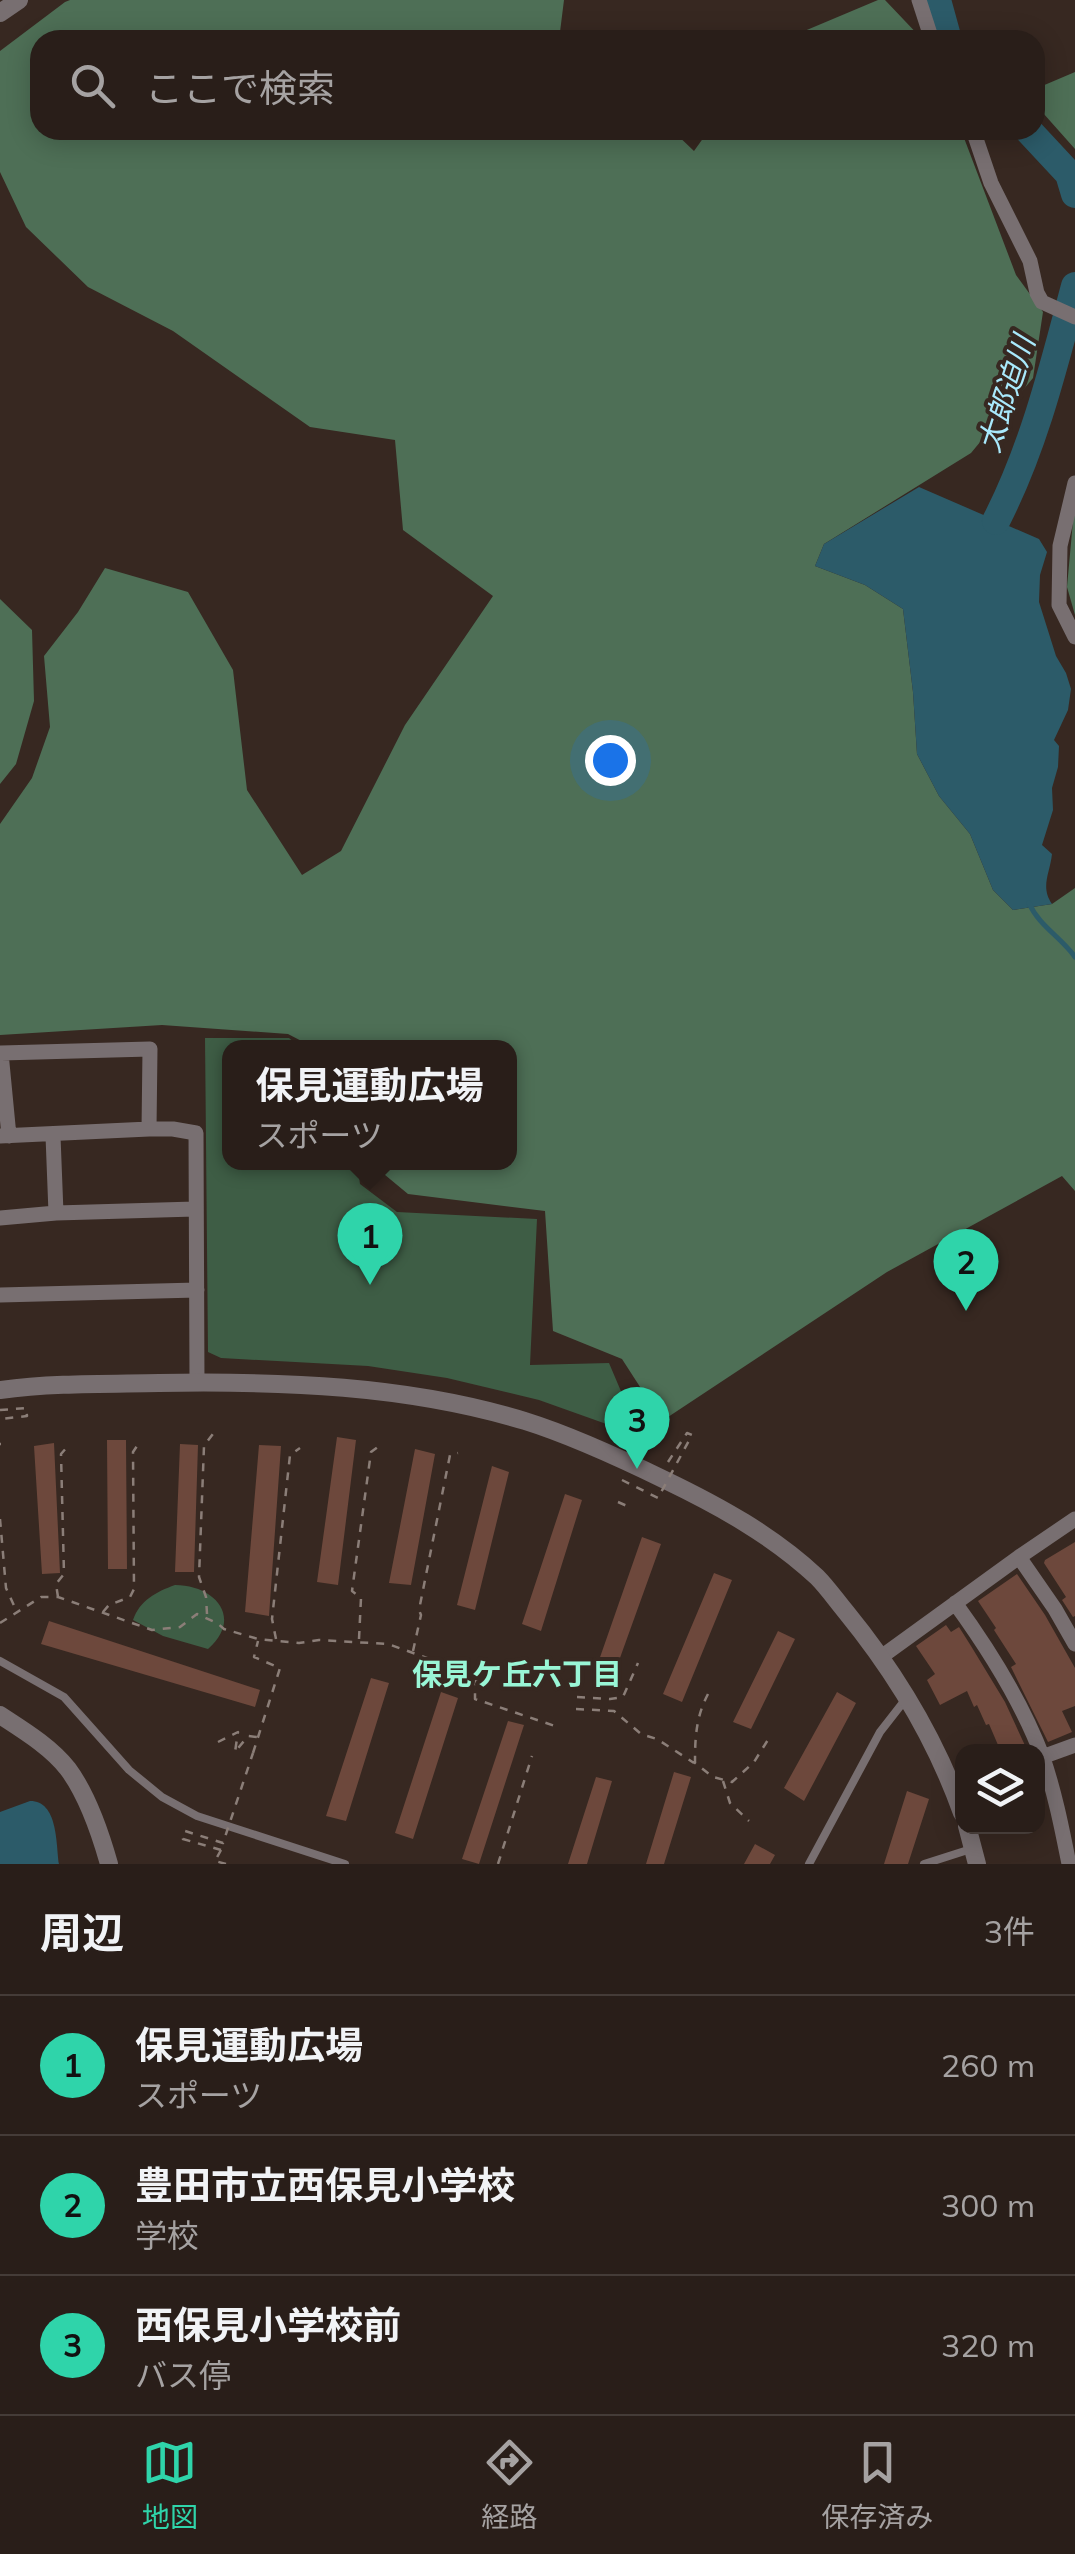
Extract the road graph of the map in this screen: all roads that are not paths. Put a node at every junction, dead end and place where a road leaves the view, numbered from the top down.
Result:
1 (19, 0) edge
2 (918, 0) edge
3 (0, 13) edge
4 (928, 30) edge
5 (976, 140) edge
6 (1075, 317) edge
7 (1075, 483) edge
8 (1075, 637) edge
9 (149, 1129) junction
10 (4, 1136) edge
11 (53, 1136) junction
12 (195, 1209) junction
13 (56, 1213) junction
14 (0, 1218) edge
15 (197, 1290) junction
16 (0, 1295) edge
17 (197, 1382) junction
18 (0, 1390) edge
19 (1075, 1519) edge
20 (1019, 1557) junction
21 (955, 1603) junction
22 (1075, 1644) edge
23 (881, 1657) junction
24 (0, 1661) edge
25 (907, 1698) junction
26 (0, 1715) edge
27 (1036, 1744) edge
28 (1075, 1745) edge
29 (1045, 1756) edge
30 (1045, 1767) edge
31 (1056, 1803) junction
32 (1045, 1807) edge
33 (971, 1835) edge
34 (108, 1864) edge
35 (344, 1864) edge
36 (809, 1864) edge
37 (924, 1864) edge
38 (1070, 1864) edge

1 - 3 street
2 - 4 street
5 - 6 street
7 - 8 street
9 - 10 street
9 - 11 street
9 - 12 street
10 - 11 street
11 - 13 street
12 - 13 street
12 - 15 street
13 - 14 street
15 - 16 street
15 - 17 street
17 - 18 street
17 - 23 street
19 - 20 street
20 - 21 street
20 - 22 street
21 - 23 street
21 - 27 street
23 - 25 street
24 - 35 lane
25 - 33 street
25 - 36 lane
26 - 34 street
28 - 29 street
30 - 31 street
31 - 32 street
31 - 38 street
33 - 37 lane

